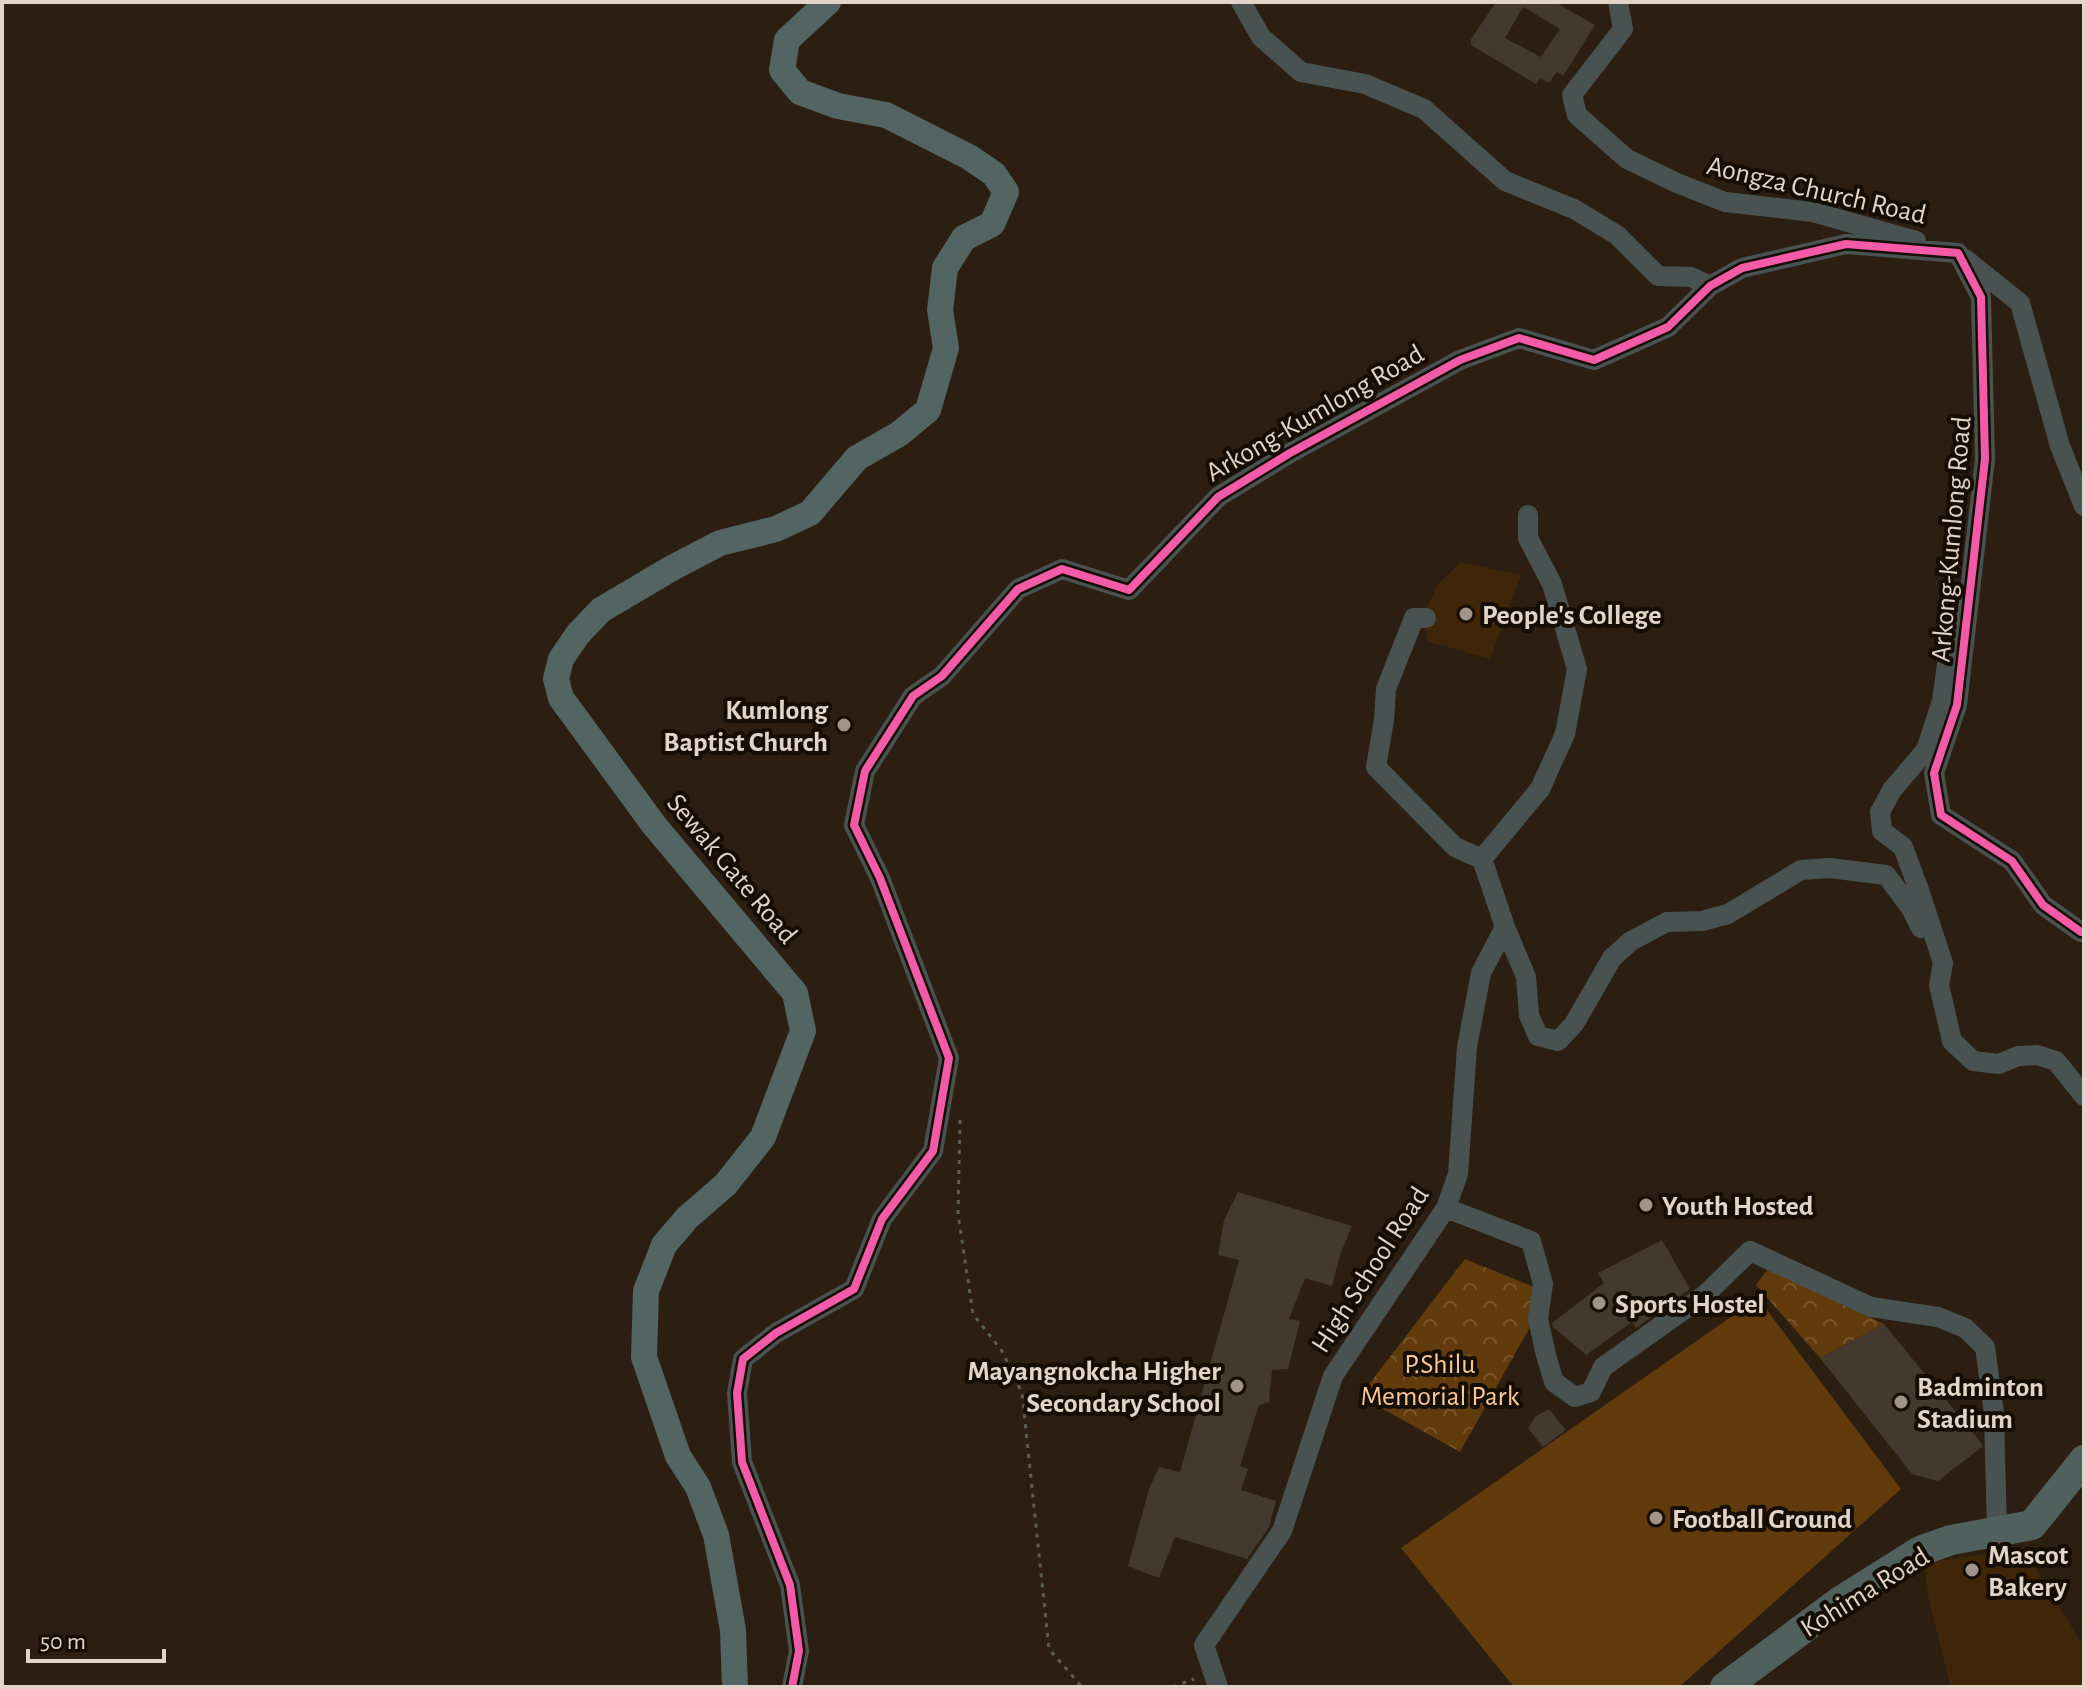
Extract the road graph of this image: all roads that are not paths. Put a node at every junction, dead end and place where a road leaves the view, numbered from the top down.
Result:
1 (828, 2) edge
2 (1241, 2) edge
3 (1618, 2) edge
4 (1958, 253) junction
5 (1710, 286) junction
6 (2084, 506) edge
7 (1528, 515) dead end
8 (1978, 530) junction
9 (1426, 618) dead end
10 (1482, 859) junction
11 (1505, 927) junction
12 (2084, 931) edge
13 (1939, 985) junction
14 (2084, 1096) edge
15 (1446, 1208) junction
16 (2084, 1460) edge
17 (2072, 1488) edge
18 (1997, 1532) junction
19 (1215, 1680) edge
20 (735, 1687) edge
21 (792, 1687) edge
22 (1725, 1687) edge

1 - 20 main road, Sewak Gate Road
2 - 5 street
3 - 4 street, Aongza Church Road
4 - 5 street, Arkong-Kumlong Road
4 - 6 street
4 - 8 street, Arkong-Kumlong Road
5 - 21 street, Arkong-Kumlong Road
7 - 10 street
8 - 12 street, Arkong-Kumlong Road
8 - 13 street
9 - 10 street
10 - 11 street
11 - 13 street
11 - 15 street, High School Road
13 - 14 street
15 - 18 street
15 - 19 street, High School Road
16 - 17 highway, Kohima Road
17 - 18 highway, Kohima Road
18 - 22 highway, Kohima Road

